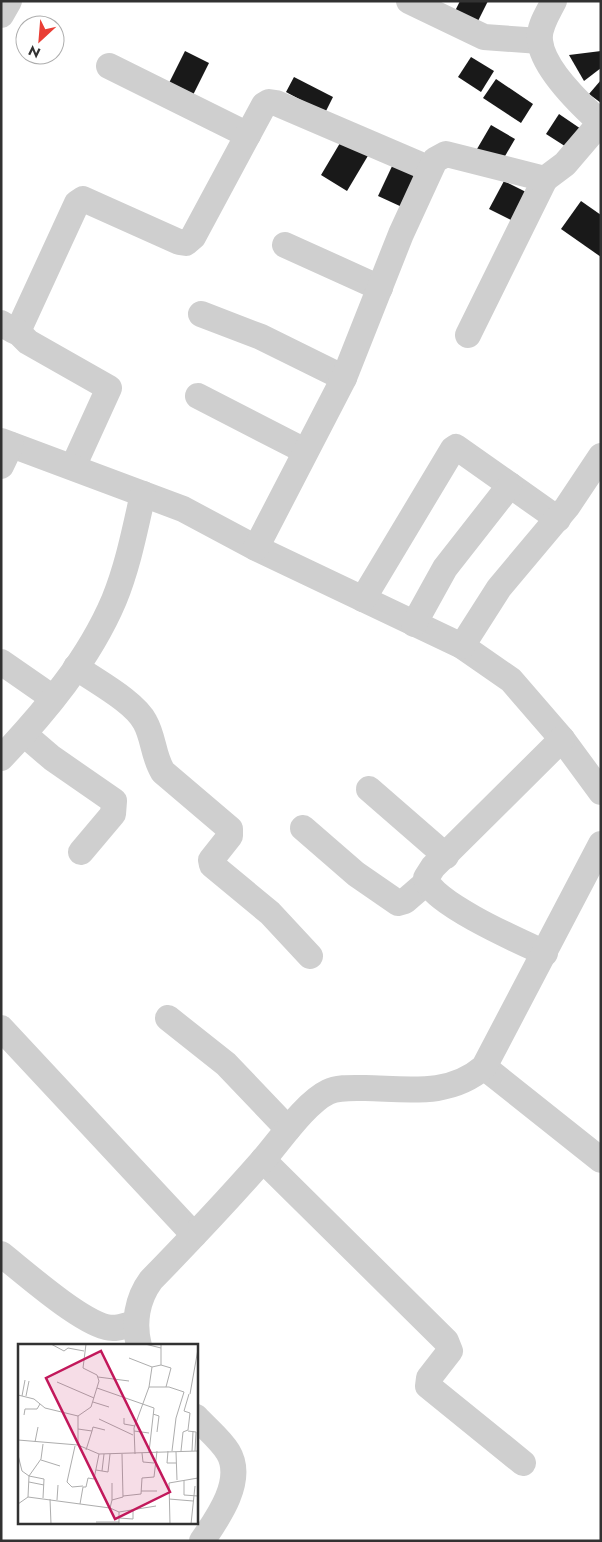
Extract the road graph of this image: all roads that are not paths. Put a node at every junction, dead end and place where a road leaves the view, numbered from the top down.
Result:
1 (9, 1) edge
2 (408, 1) edge
3 (554, 1) edge
4 (1, 15) edge
5 (540, 41) junction
6 (109, 66) dead end
7 (600, 123) edge
8 (248, 135) junction
9 (430, 168) junction
10 (545, 179) junction
11 (285, 245) dead end
12 (380, 288) junction
13 (201, 314) dead end
14 (9, 327) edge
15 (468, 334) dead end
16 (344, 378) junction
17 (198, 396) dead end
18 (5, 450) edge
19 (305, 451) junction
20 (601, 456) edge
21 (72, 468) junction
22 (510, 485) junction
23 (143, 494) junction
24 (558, 519) junction
25 (256, 548) junction
26 (363, 600) junction
27 (414, 624) junction
28 (462, 646) junction
29 (1, 662) edge
30 (76, 667) junction
31 (53, 698) junction
32 (24, 734) junction
33 (562, 739) junction
34 (1, 758) edge
35 (370, 789) dead end
36 (601, 792) edge
37 (303, 828) dead end
38 (601, 844) edge
39 (81, 852) dead end
40 (446, 856) junction
41 (426, 882) junction
42 (545, 953) junction
43 (310, 956) dead end
44 (168, 1018) dead end
45 (1, 1028) edge
46 (484, 1067) junction
47 (288, 1129) junction
48 (263, 1160) junction
49 (601, 1160) edge
50 (194, 1235) junction
51 (1, 1254) edge
52 (138, 1334) edge
53 (198, 1419) edge
54 (523, 1463) dead end
55 (202, 1541) edge

1 - 4 street
2 - 5 street
3 - 5 street
5 - 7 street
6 - 8 street
7 - 10 street
8 - 9 street
8 - 14 street
9 - 10 street
9 - 12 street
10 - 15 street
11 - 12 street
12 - 16 street
13 - 16 street
14 - 21 street
16 - 19 street
17 - 19 street
18 - 21 street
19 - 25 street
20 - 24 street
21 - 23 street
22 - 24 street
22 - 26 street
22 - 27 street
23 - 25 street
23 - 30 street
24 - 28 street
25 - 26 street
26 - 27 street
27 - 28 street
28 - 33 street
29 - 31 street
30 - 31 street
30 - 43 street
31 - 32 street
32 - 34 street
32 - 39 street
33 - 36 street
33 - 40 street
35 - 40 street
37 - 41 street
38 - 42 street
40 - 41 street
41 - 42 street
42 - 46 street
44 - 47 street
45 - 50 street
46 - 47 street
46 - 49 street
47 - 48 street
48 - 50 street
48 - 54 street
50 - 52 street
51 - 52 street
53 - 55 street

